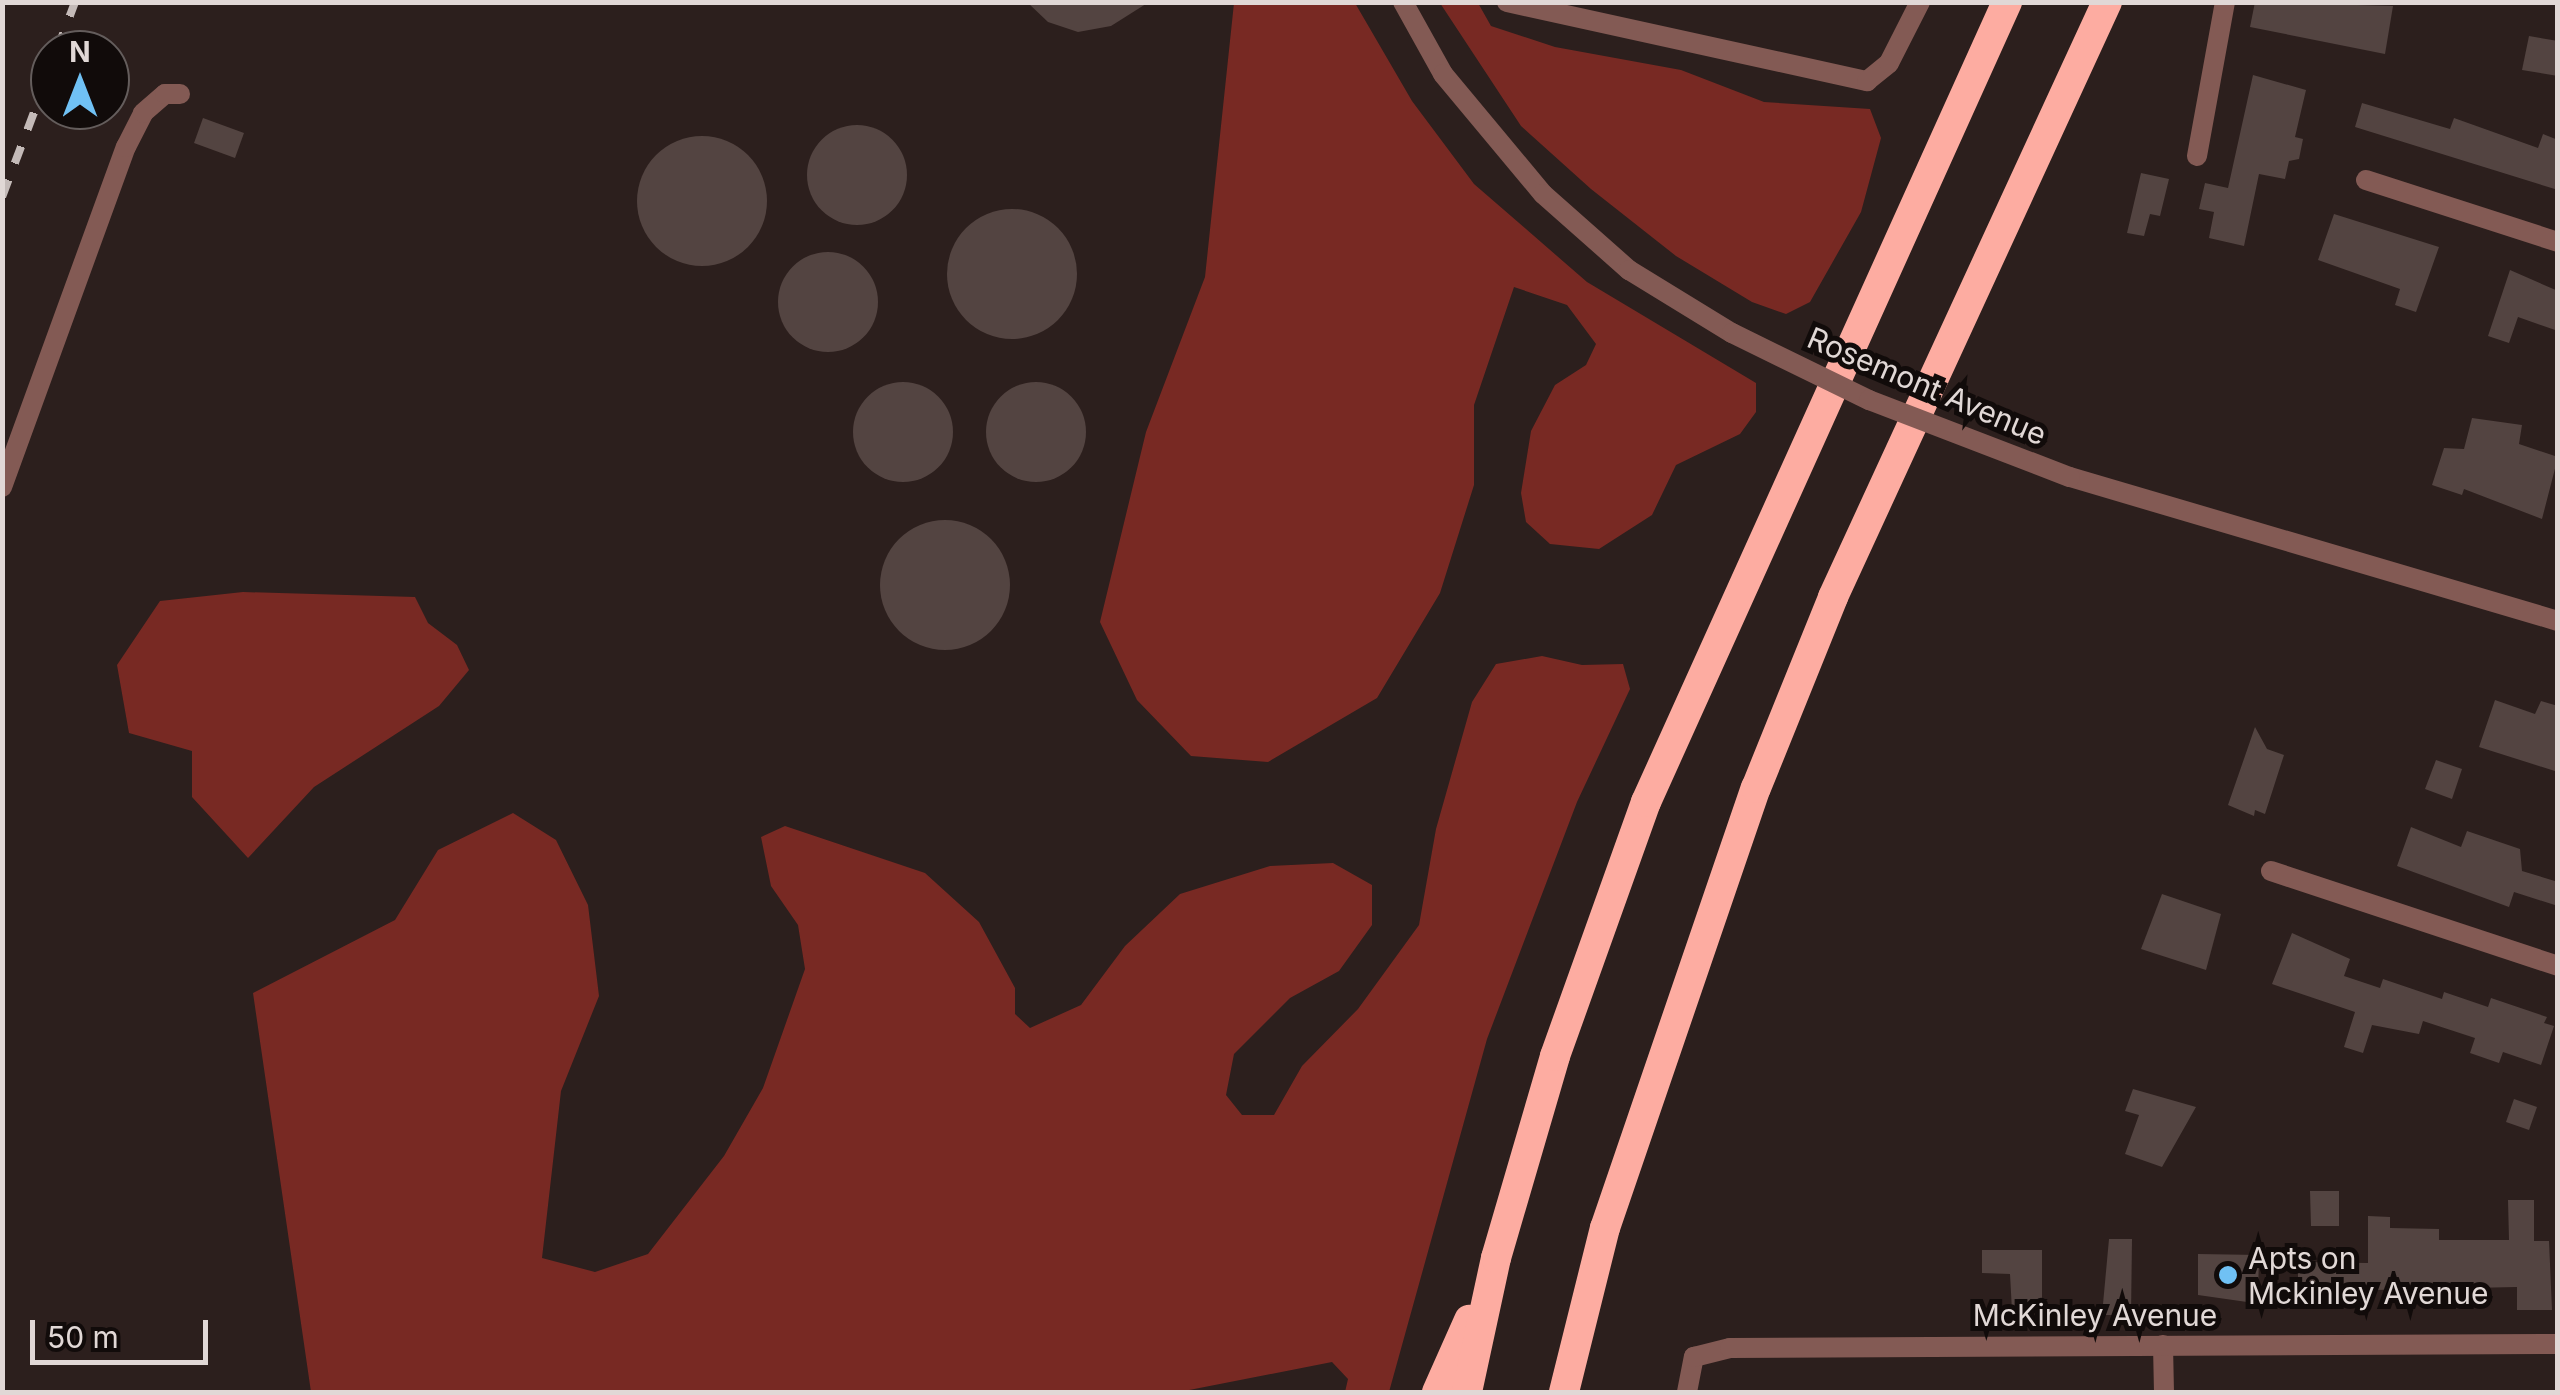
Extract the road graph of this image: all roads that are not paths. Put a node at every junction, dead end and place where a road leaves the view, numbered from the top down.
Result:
1 (1403, 2) edge
2 (1507, 2) edge
3 (1920, 2) edge
4 (2007, 2) edge
5 (2107, 2) edge
6 (2225, 2) edge
7 (180, 94) dead end
8 (2197, 156) dead end
9 (2366, 180) dead end
10 (2558, 242) edge
11 (2, 487) edge
12 (2558, 622) edge
13 (2271, 871) dead end
14 (2558, 966) edge
15 (1605, 1228) junction
16 (1496, 1258) junction
17 (2163, 1344) junction
18 (2558, 1344) edge
19 (1436, 1392) edge
20 (1466, 1392) edge
21 (1564, 1392) edge
22 (1588, 1392) edge
23 (1686, 1392) edge
24 (2164, 1392) edge

1 - 12 street, Rosemont Avenue, bridge
2 - 3 street
4 - 16 highway
5 - 15 highway
6 - 8 street
7 - 11 street
9 - 10 street
13 - 14 street
15 - 21 highway
15 - 22 highway
16 - 19 highway
16 - 20 highway
17 - 18 street, McKinley Avenue
17 - 23 street, McKinley Avenue
17 - 24 street

